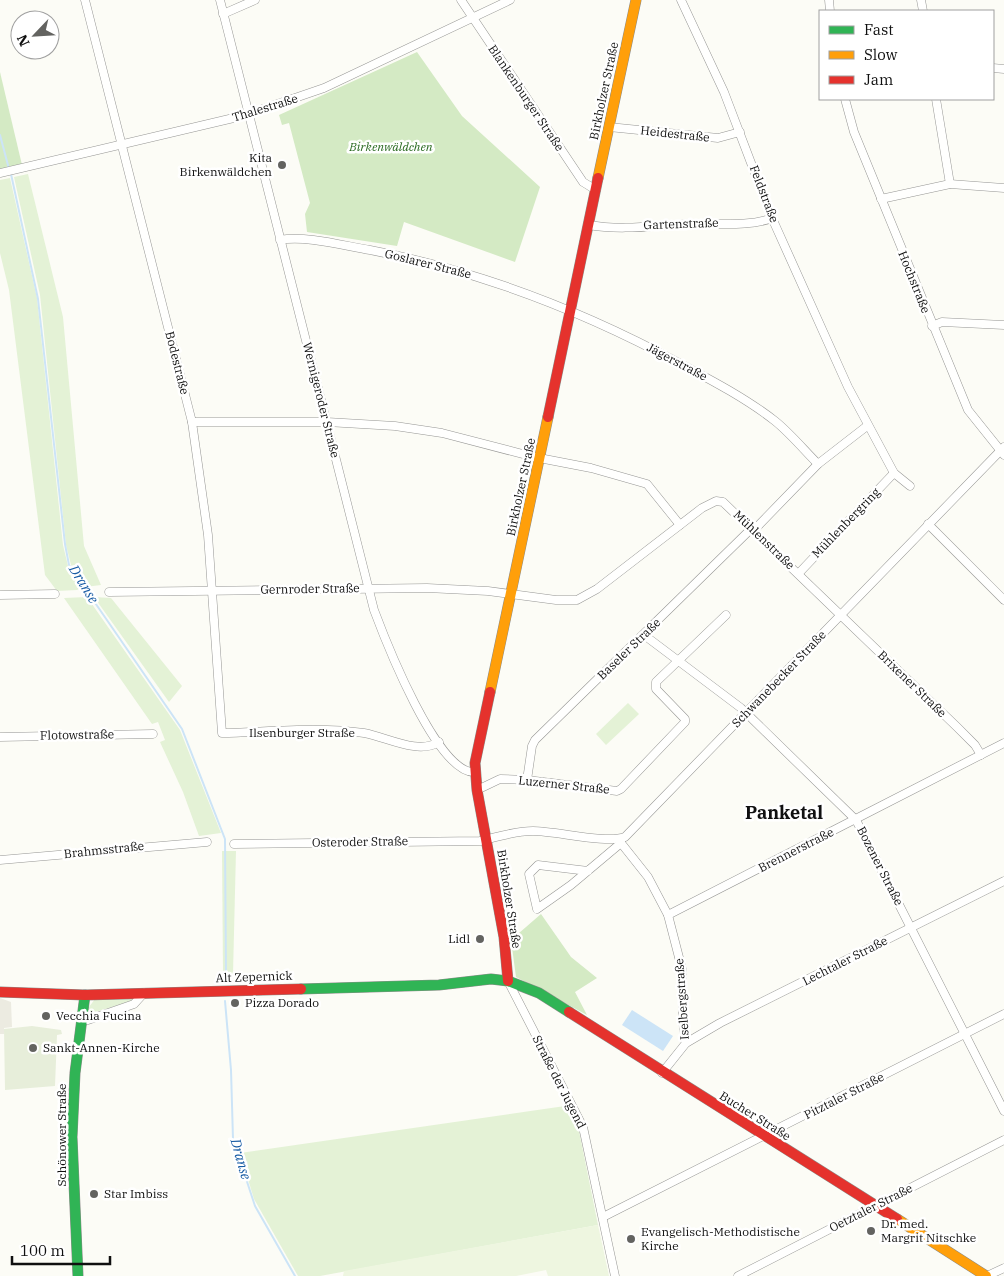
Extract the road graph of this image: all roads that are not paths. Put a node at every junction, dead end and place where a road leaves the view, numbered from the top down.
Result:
1 (85, 0) edge
2 (220, 0) edge
3 (255, 0) edge
4 (461, 0) edge
5 (510, 0) edge
6 (636, 0) edge
7 (681, 0) edge
8 (223, 14) junction
9 (473, 19) junction
10 (845, 100) edge
11 (936, 100) edge
12 (248, 114) junction
13 (609, 127) junction
14 (740, 132) junction
15 (121, 144) junction
16 (2, 173) edge
17 (950, 184) junction
18 (1004, 188) edge
19 (596, 190) junction
20 (881, 199) junction
21 (772, 218) junction
22 (588, 225) junction
23 (280, 240) junction
24 (571, 310) junction
25 (1004, 325) edge
26 (932, 326) junction
27 (192, 422) junction
28 (327, 422) junction
29 (867, 426) junction
30 (1003, 451) edge
31 (540, 458) junction
32 (818, 464) junction
33 (894, 473) junction
34 (910, 486) dead end
35 (928, 524) junction
36 (680, 525) junction
37 (753, 529) junction
38 (798, 573) junction
39 (368, 588) junction
40 (213, 591) junction
41 (109, 592) dead end
42 (55, 594) dead end
43 (0, 595) edge
44 (511, 595) junction
45 (1004, 600) edge
46 (842, 614) junction
47 (726, 615) dead end
48 (644, 634) junction
49 (677, 660) junction
50 (746, 713) junction
51 (222, 733) joint
52 (153, 734) dead end
53 (0, 737) edge
54 (439, 742) junction
55 (1004, 743) edge
56 (981, 755) junction
57 (474, 772) junction
58 (527, 780) junction
59 (477, 790) junction
60 (856, 820) junction
61 (486, 840) junction
62 (621, 841) junction
63 (207, 842) dead end
64 (234, 844) dead end
65 (0, 860) edge
66 (588, 871) junction
67 (1004, 881) edge
68 (668, 915) junction
69 (912, 928) junction
70 (508, 981) junction
71 (0, 992) edge
72 (144, 993) junction
73 (85, 994) junction
74 (1004, 1014) edge
75 (82, 1019) junction
76 (965, 1035) junction
77 (686, 1043) junction
78 (662, 1073) junction
79 (1004, 1112) edge
80 (764, 1136) junction
81 (1004, 1140) edge
82 (875, 1206) junction
83 (603, 1217) junction
84 (1004, 1268) edge
85 (742, 1275) edge
86 (78, 1276) edge
87 (616, 1276) edge
88 (986, 1276) edge

1 - 15 street, Bodestraße
2 - 8 street, Wernigeroder Straße
3 - 8 street
4 - 9 street, Blankenburger Straße
5 - 9 street, Thalestraße
6 - 13 street, Birkholzer Straße
7 - 14 street, Feldstraße
8 - 12 street, Wernigeroder Straße
9 - 12 street, Thalestraße
9 - 19 street, Blankenburger Straße
10 - 20 street, Hochstraße
11 - 17 street
12 - 15 street, Thalestraße
12 - 23 street, Wernigeroder Straße
13 - 14 street, Heidestraße
13 - 19 street, Birkholzer Straße
14 - 21 street, Feldstraße
15 - 16 street, Thalestraße
15 - 27 street, Bodestraße
17 - 18 street
17 - 20 street
19 - 22 street, Birkholzer Straße
20 - 26 street, Hochstraße
21 - 22 street, Gartenstraße
21 - 29 street, Feldstraße
22 - 24 street, Birkholzer Straße
23 - 24 street, Goslarer Straße
23 - 28 street, Wernigeroder Straße
24 - 31 street, Birkholzer Straße
24 - 32 street, Jägerstraße
25 - 26 street
26 - 30 street, Hochstraße
27 - 28 street
27 - 40 street, Bodestraße
28 - 31 street
28 - 39 street, Wernigeroder Straße
29 - 32 street
29 - 33 street
30 - 35 street, Schwanebecker Straße
31 - 36 street
31 - 44 street, Birkholzer Straße
32 - 37 street
33 - 34 street
33 - 38 street, Mühlenbergring
35 - 45 street
35 - 46 street, Schwanebecker Straße
36 - 37 street, Mühlenstraße
36 - 44 street, Mühlenstraße
37 - 38 street, Mühlenstraße
37 - 48 street, Baseler Straße
38 - 46 street, Mühlenstraße
39 - 40 street, Gernroder Straße
39 - 44 street, Gernroder Straße
39 - 54 street, Wernigeroder Straße
40 - 41 street, Gernroder Straße
40 - 51 street, Bodestraße
42 - 43 street
44 - 57 street, Birkholzer Straße
46 - 50 street, Schwanebecker Straße
46 - 56 street, Brixener Straße
47 - 49 street, Luzerner Straße
48 - 49 street, Bozener Straße
48 - 58 street, Baseler Straße
49 - 50 street, Bozener Straße
49 - 58 street, Luzerner Straße
50 - 60 street, Bozener Straße
50 - 62 street, Schwanebecker Straße
51 - 54 street, Ilsenburger Straße
52 - 53 street, Flotowstraße
54 - 57 street, Wernigeroder Straße
55 - 56 street, Brennerstraße
56 - 60 street, Brennerstraße
57 - 59 street, Birkholzer Straße
58 - 59 street, Luzerner Straße
59 - 61 street, Birkholzer Straße
60 - 68 street, Brennerstraße
60 - 69 street, Bozener Straße
61 - 62 street, Osteroder Straße
61 - 64 street, Osteroder Straße
61 - 70 street, Birkholzer Straße
62 - 66 street, Schwanebecker Straße
62 - 68 street, Iselbergstraße
63 - 65 street, Brahmsstraße
66 - 66 street, Schwanebecker Straße
67 - 69 street, Lechtaler Straße
68 - 77 street, Iselbergstraße
69 - 76 street, Bozener Straße
69 - 77 street, Lechtaler Straße
70 - 72 street, Alt Zepernick
70 - 78 street, Bucher Straße
70 - 83 street, Straße der Jugend
71 - 73 street, Alt Zepernick
72 - 73 street, Alt Zepernick
72 - 75 street
73 - 75 street, Schönower Straße
74 - 76 street, Pitztaler Straße
75 - 86 street, Schönower Straße
76 - 79 street, Bozener Straße
76 - 80 street, Pitztaler Straße
77 - 78 street, Iselbergstraße
78 - 80 street, Bucher Straße
80 - 82 street, Bucher Straße
80 - 83 street, Pitztaler Straße
81 - 82 street, Oetztaler Straße
82 - 85 street, Oetztaler Straße
82 - 88 street, Bucher Straße
83 - 87 street, Straße der Jugend
84 - 88 street

